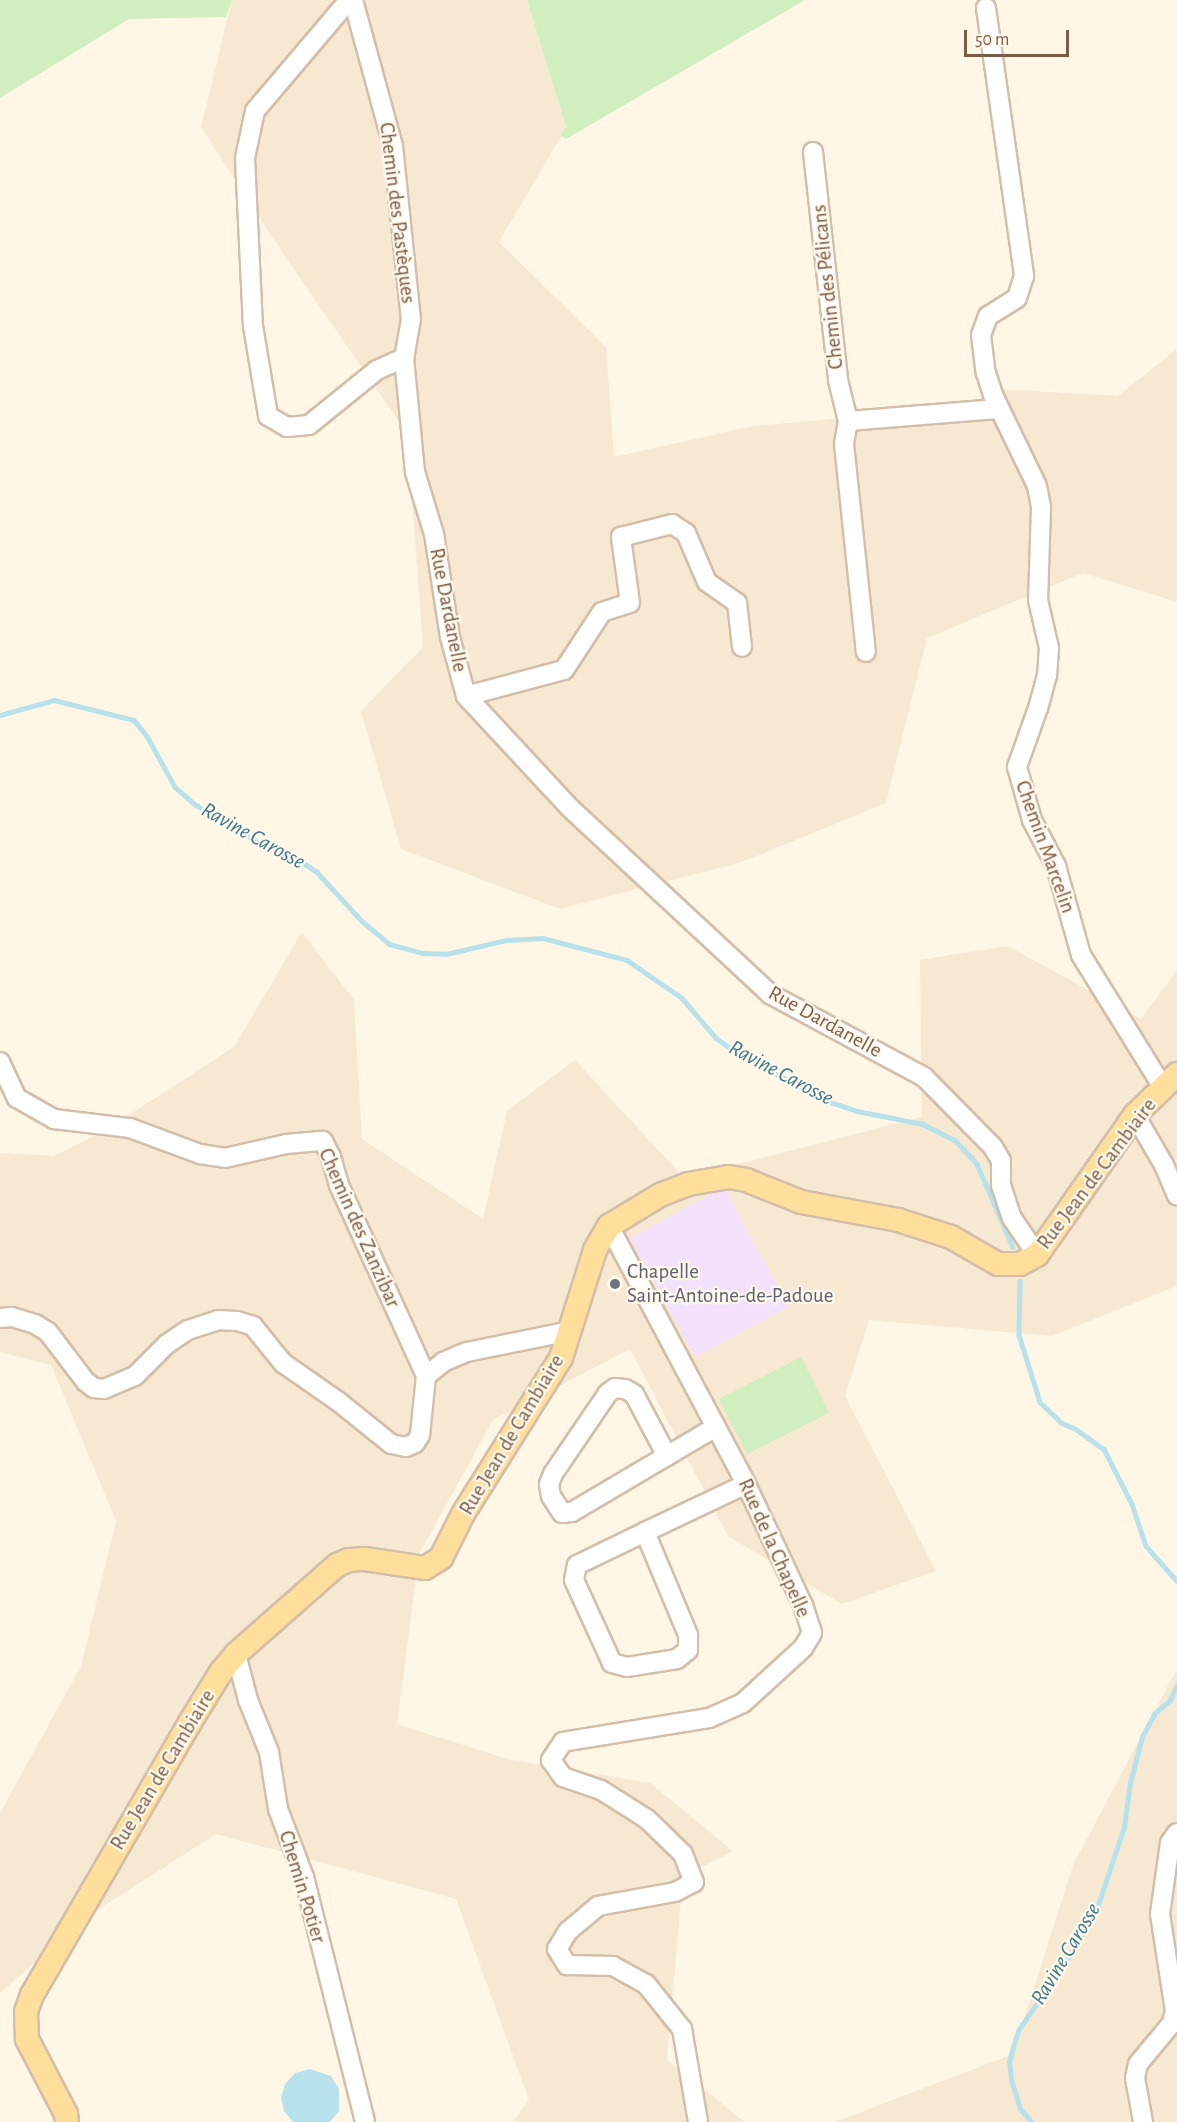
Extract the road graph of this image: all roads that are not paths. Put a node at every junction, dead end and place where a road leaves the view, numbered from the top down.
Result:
1 (351, 0) edge
2 (986, 8) dead end
3 (813, 152) dead end
4 (404, 358) junction
5 (998, 409) junction
6 (848, 421) junction
7 (742, 648) dead end
8 (866, 652) dead end
9 (466, 696) junction
10 (0, 1062) edge
11 (1170, 1080) edge
12 (1135, 1115) junction
13 (1177, 1195) edge
14 (609, 1226) junction
15 (1037, 1255) junction
16 (0, 1318) edge
17 (570, 1331) junction
18 (426, 1376) junction
19 (716, 1427) junction
20 (667, 1456) junction
21 (746, 1484) junction
22 (645, 1532) junction
23 (236, 1654) junction
24 (1177, 1833) edge
25 (67, 2122) edge
26 (365, 2122) edge
27 (698, 2122) edge
28 (1143, 2122) edge

1 - 4 street, Chemin des Pastèques
1 - 4 street
2 - 5 street, Chemin Marcelin
3 - 6 street, Chemin des Pélicans
4 - 9 street, Rue Dardanelle
5 - 6 street
5 - 11 street, Chemin Marcelin
6 - 8 street, Chemin des Pélicans
7 - 9 street
9 - 15 street, Rue Dardanelle
10 - 18 street, Chemin des Zanzibar
11 - 12 main road, Rue Jean de Cambiaire
12 - 13 street
12 - 15 main road, Rue Jean de Cambiaire
14 - 15 main road, Rue Jean de Cambiaire
14 - 17 main road, Rue Jean de Cambiaire
14 - 19 street, Rue de la Chapelle
16 - 18 street
17 - 18 street
17 - 23 main road, Rue Jean de Cambiaire
19 - 20 street
19 - 21 street, Rue de la Chapelle
20 - 20 street
21 - 22 street
21 - 27 street, Rue de la Chapelle
22 - 22 street
23 - 25 main road, Rue Jean de Cambiaire
23 - 26 street, Chemin Potier
24 - 28 street

